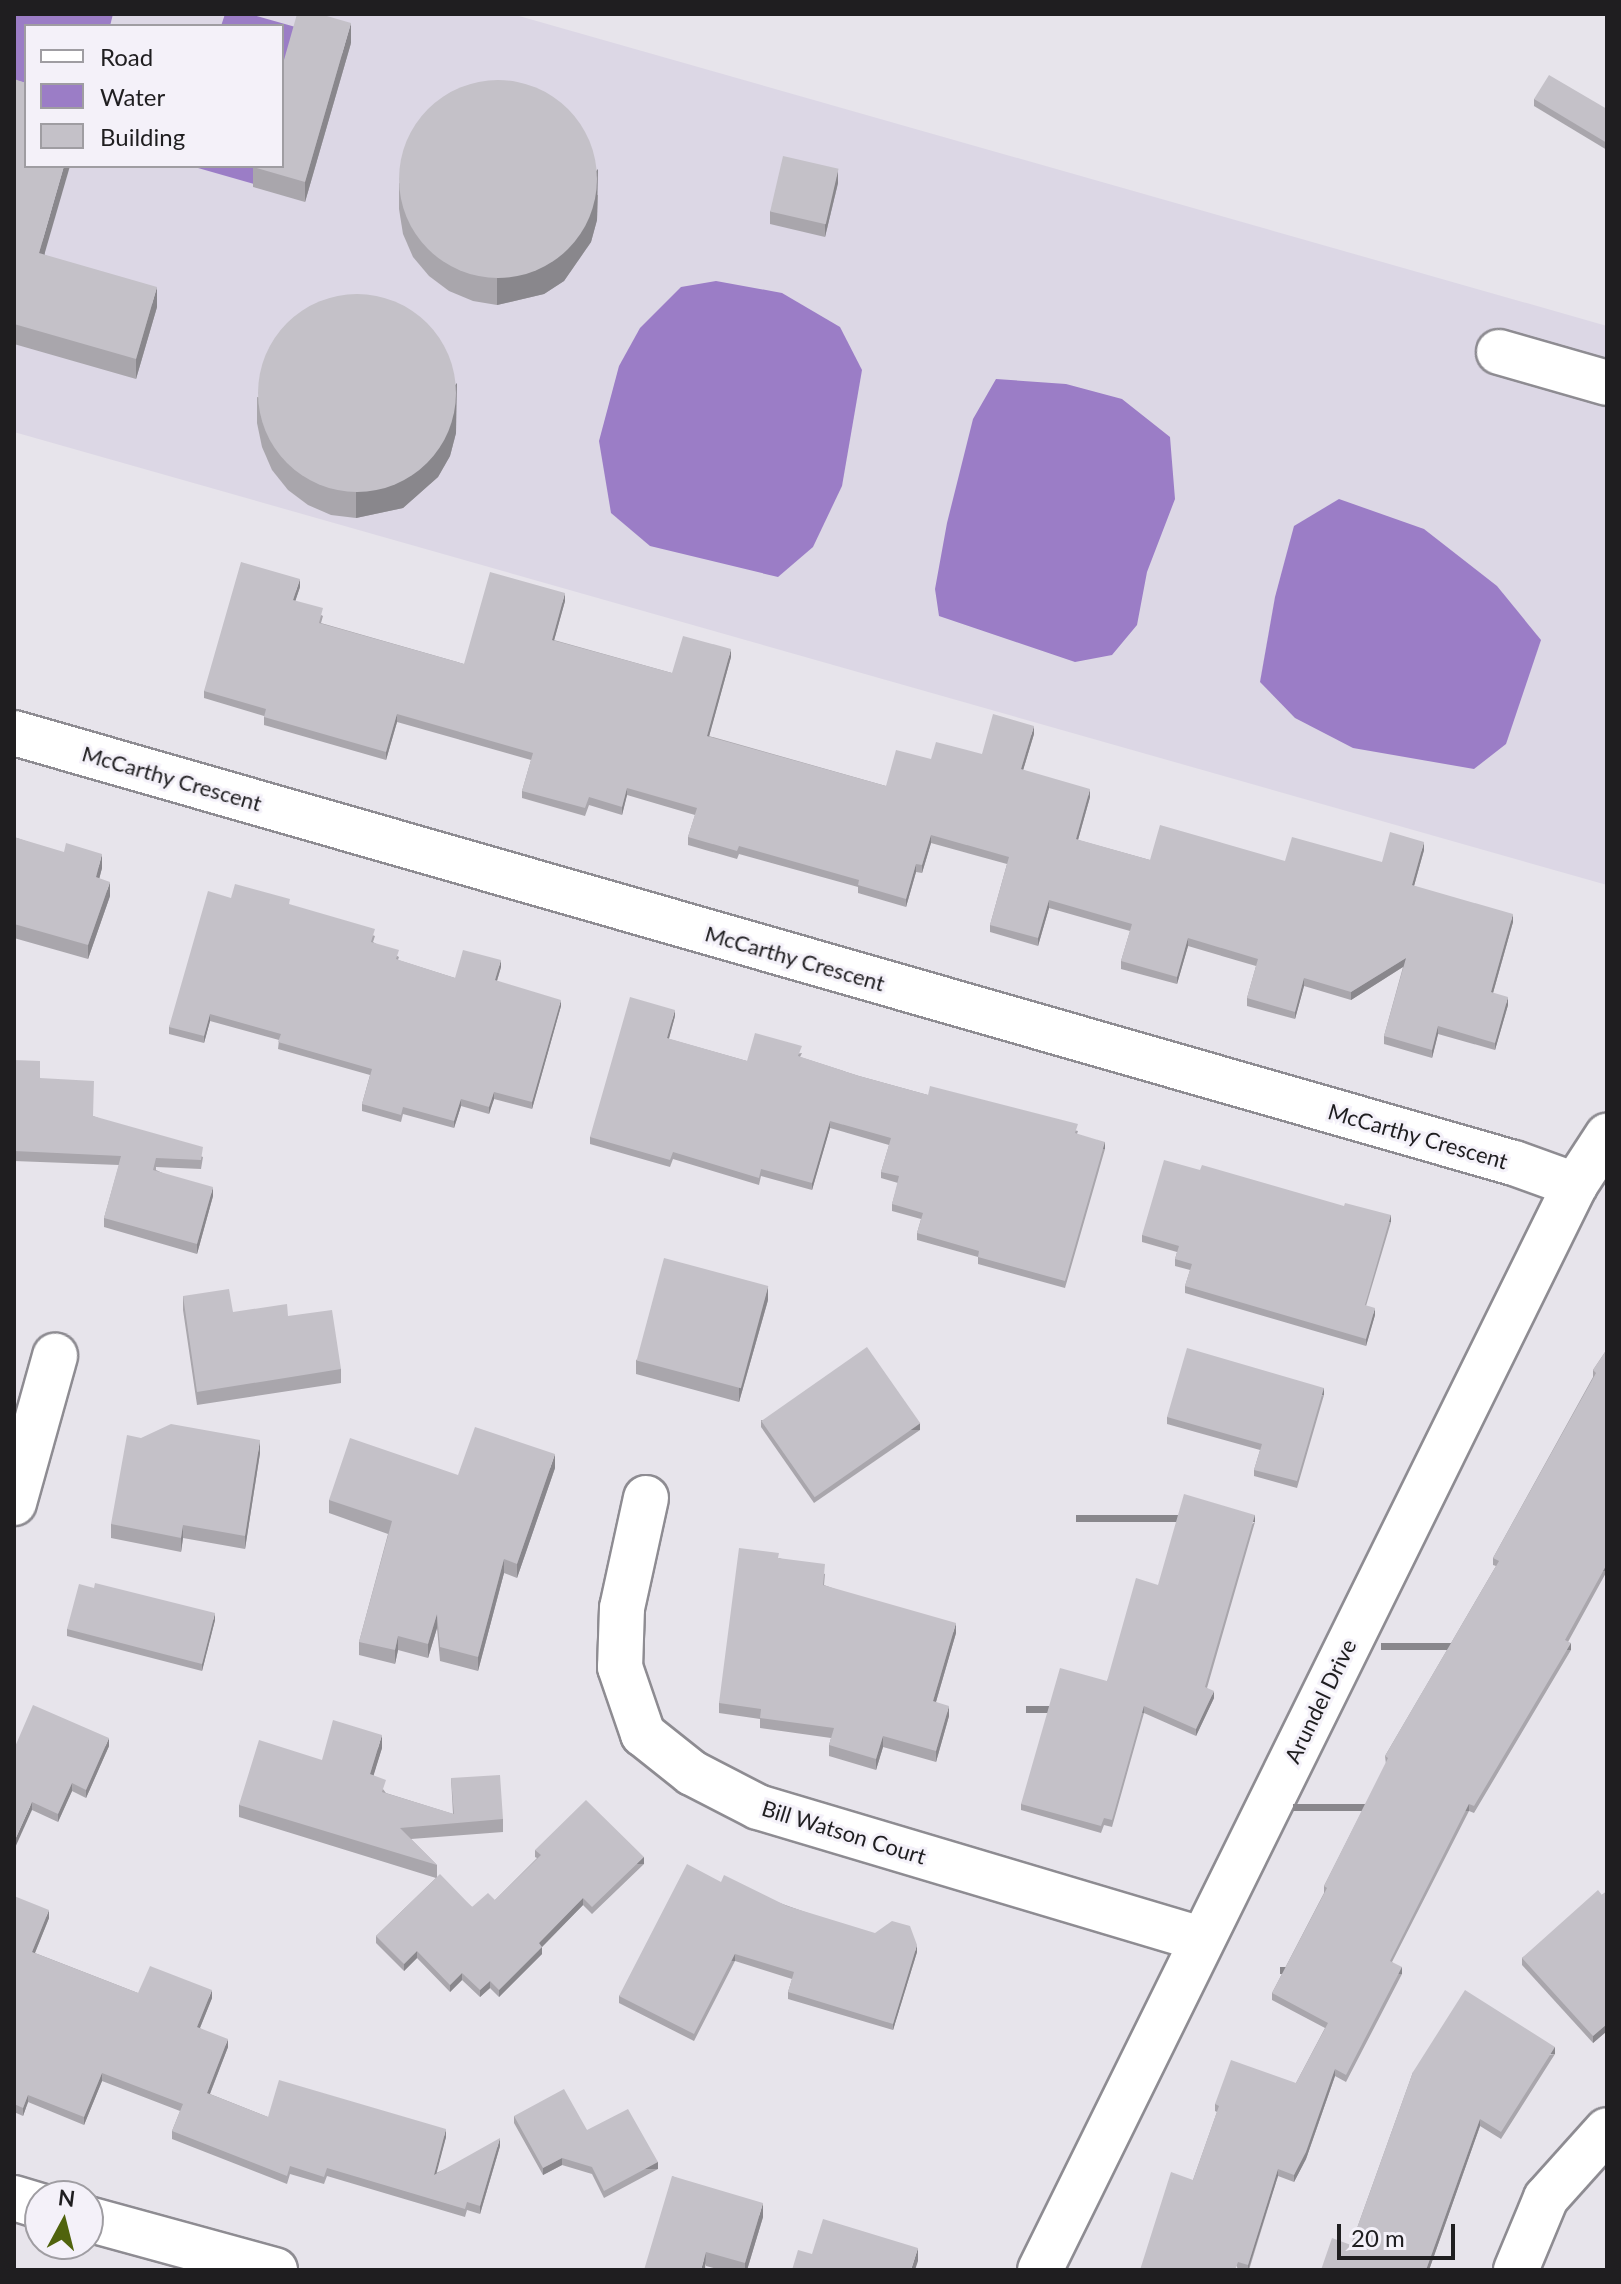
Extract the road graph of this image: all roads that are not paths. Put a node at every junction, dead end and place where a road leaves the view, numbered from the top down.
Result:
1 (1499, 352) dead end
2 (1607, 383) edge
3 (14, 733) edge
4 (1607, 1136) edge
5 (1575, 1185) junction
6 (55, 1356) dead end
7 (646, 1498) dead end
8 (14, 1503) edge
9 (1202, 1939) junction
10 (1607, 2130) edge
11 (104, 2223) edge
12 (275, 2270) edge
13 (1040, 2270) edge
14 (1516, 2270) edge

1 - 2 street
3 - 5 street, McCarthy Crescent
4 - 5 street, Arundel Drive
5 - 9 street, Arundel Drive
6 - 8 street
7 - 9 street, Bill Watson Court
9 - 13 street, Arundel Drive
10 - 14 street
11 - 12 street

